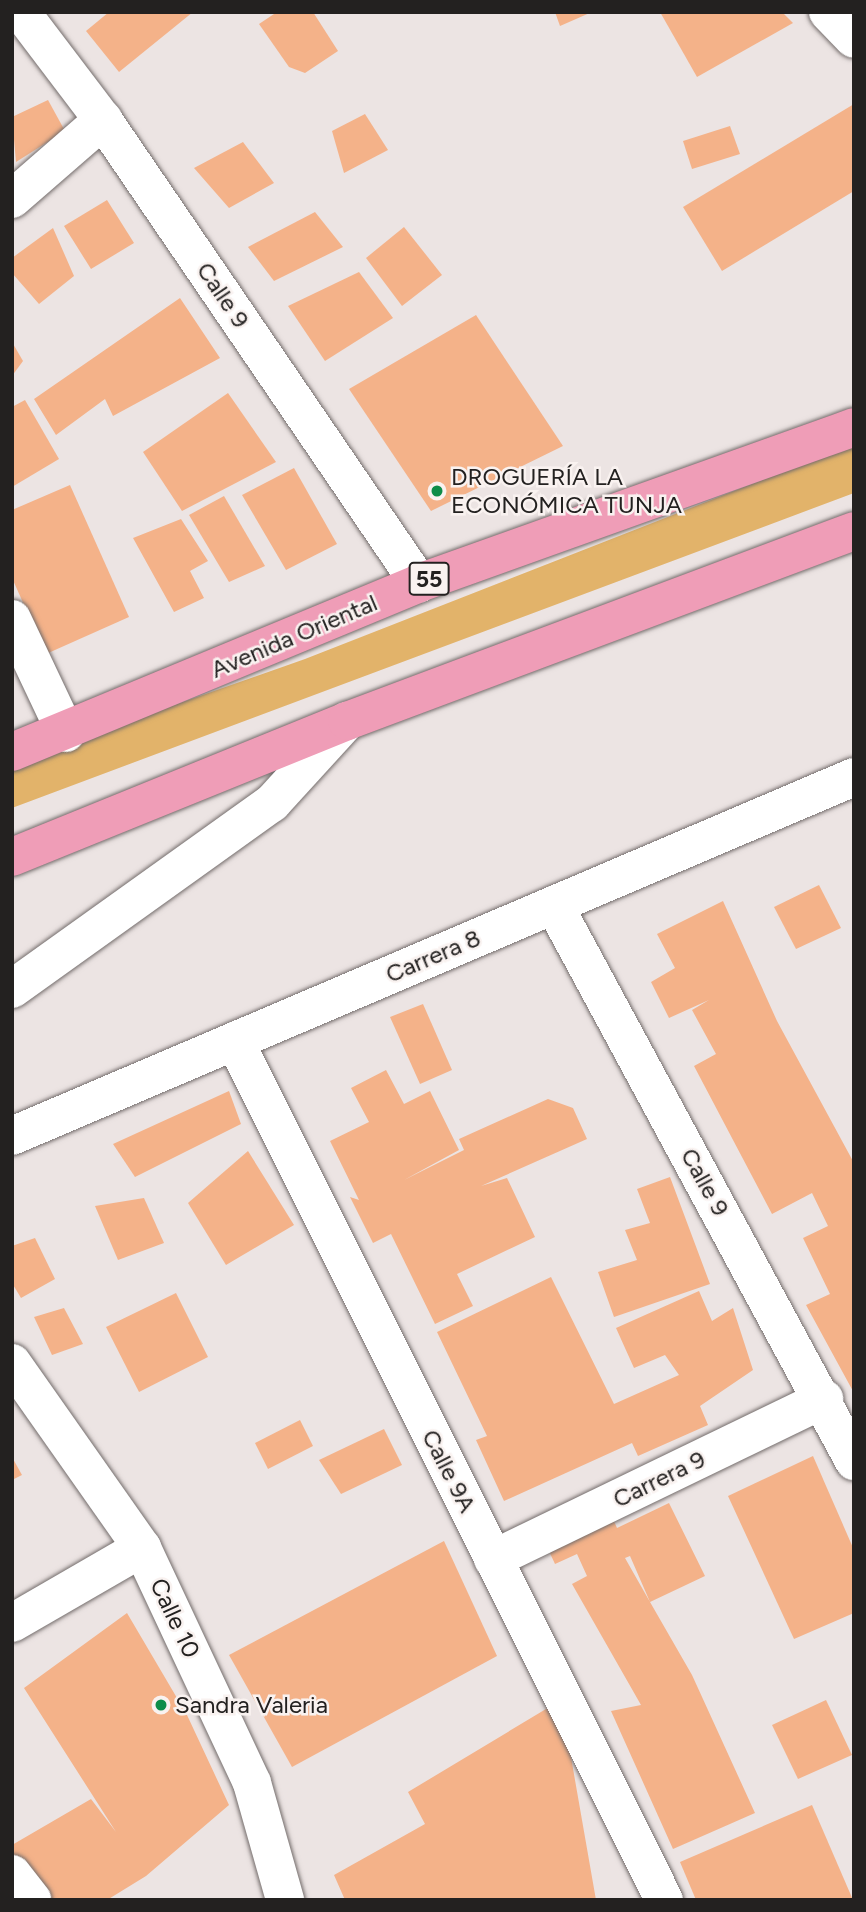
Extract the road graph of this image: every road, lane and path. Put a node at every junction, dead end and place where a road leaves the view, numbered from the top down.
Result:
1 (21, 12) edge
2 (828, 12) edge
3 (854, 38) edge
4 (103, 120) junction
5 (12, 199) edge
6 (854, 427) edge
7 (854, 531) edge
8 (419, 583) junction
9 (12, 619) edge
10 (347, 722) junction
11 (66, 733) junction
12 (12, 752) edge
13 (854, 777) edge
14 (12, 857) edge
15 (554, 905) junction
16 (12, 989) edge
17 (235, 1041) junction
18 (12, 1136) edge
19 (12, 1363) edge
20 (824, 1399) junction
21 (854, 1461) edge
22 (142, 1548) junction
23 (494, 1559) junction
24 (12, 1623) edge
25 (12, 1874) edge
26 (32, 1900) edge
27 (285, 1900) edge
28 (664, 1900) edge

1 - 4 street, Calle 9
2 - 3 street
4 - 5 street
4 - 8 street, Calle 9
6 - 8 main road, Avenida Oriental / 55
7 - 10 main road
8 - 11 main road, Avenida Oriental / 55
9 - 11 street
10 - 14 main road
10 - 16 street
11 - 12 main road, Avenida Oriental / 55
13 - 15 street, Carrera 8
15 - 17 street, Carrera 8
15 - 20 street, Calle 9
17 - 18 street, Carrera 8
17 - 23 street, Calle 9A
19 - 22 street, Calle 10
20 - 21 street, Calle 9
20 - 23 street, Carrera 9
22 - 24 street
22 - 27 street, Calle 10
23 - 28 street, Calle 9A
25 - 26 street

